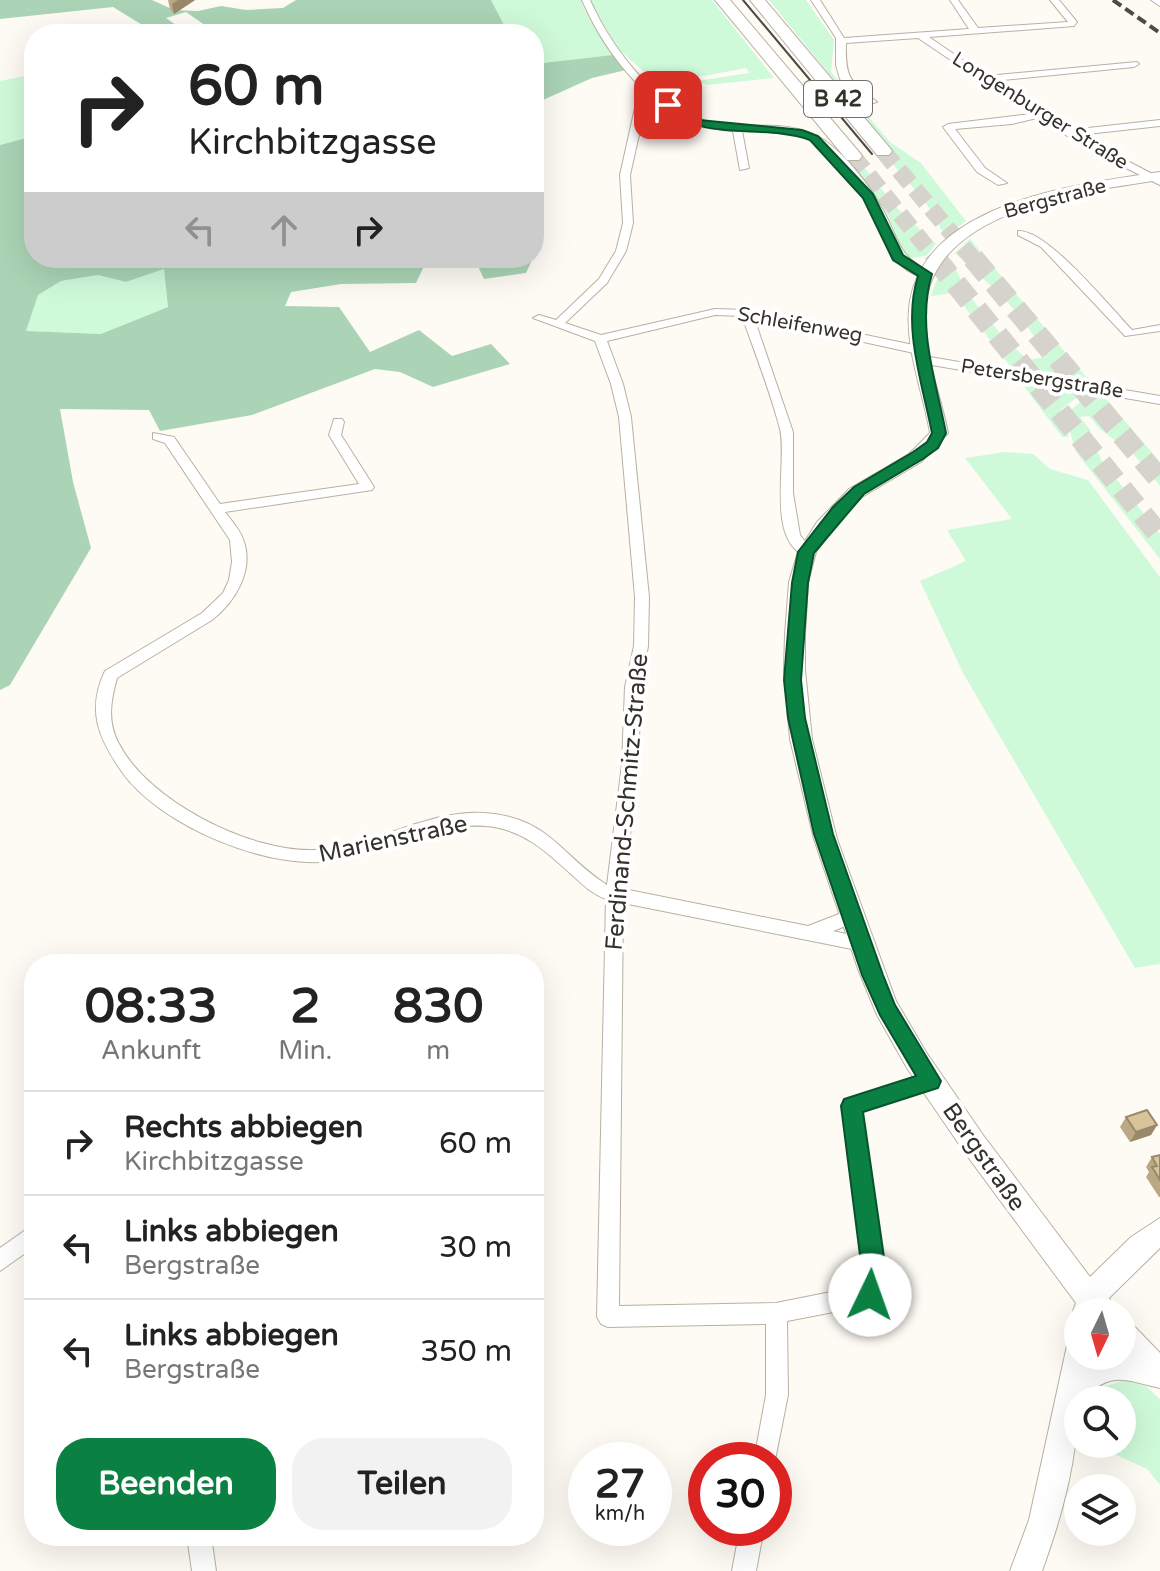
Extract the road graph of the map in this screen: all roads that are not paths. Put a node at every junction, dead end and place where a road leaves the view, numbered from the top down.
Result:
1 (586, 0) edge
2 (722, 0) edge
3 (757, 0) edge
4 (815, 0) edge
5 (954, 0) edge
6 (1054, 0) edge
7 (976, 32) junction
8 (921, 36) junction
9 (842, 41) junction
10 (1134, 64) dead end
11 (982, 79) junction
12 (642, 99) dead end
13 (872, 102) dead end
14 (1038, 115) junction
15 (1155, 124) edge
16 (737, 129) junction
17 (1068, 133) junction
18 (1160, 134) edge
19 (883, 151) tunnel mouth
20 (853, 156) tunnel mouth
21 (744, 168) dead end
22 (1157, 179) edge
23 (1002, 183) dead end
24 (1022, 233) dead end
25 (925, 274) junction
26 (747, 313) junction
27 (539, 318) dead end
28 (558, 324) junction
29 (1160, 328) edge
30 (600, 339) junction
31 (924, 355) junction
32 (1160, 400) edge
33 (338, 422) dead end
34 (157, 436) dead end
35 (215, 509) junction
36 (806, 552) junction
37 (615, 893) junction
38 (852, 916) junction
39 (810, 933) junction
40 (862, 944) junction
41 (930, 1081) junction
42 (1160, 1231) edge
43 (24, 1242) edge
44 (0, 1261) edge
45 (1086, 1298) edge
46 (1100, 1298) edge
47 (776, 1313) junction
48 (1136, 1349) edge
49 (1159, 1374) edge
50 (1076, 1386) edge
51 (1064, 1423) edge
52 (768, 1442) edge
53 (200, 1546) edge
54 (749, 1546) edge
55 (204, 1571) edge
56 (744, 1571) edge
57 (1026, 1571) edge

1 - 16 street
2 - 20 highway, B 42
3 - 19 highway, B 42
4 - 9 street
5 - 7 street
6 - 7 street
7 - 8 street
8 - 9 street
8 - 11 street, Longenburger Straße
9 - 13 street
10 - 11 street
11 - 14 street, Longenburger Straße
12 - 28 street
14 - 17 street, Longenburger Straße
14 - 23 street
15 - 17 street
15 - 18 street
16 - 21 street
16 - 25 street
17 - 22 street, Longenburger Straße
22 - 25 street, Bergstraße
24 - 29 street
25 - 31 street, Bergstraße
26 - 30 street, Schleifenweg
26 - 31 street, Schleifenweg
26 - 36 street
27 - 28 street
28 - 30 street
30 - 37 street, Ferdinand-Schmitz-Straße
31 - 32 street, Petersbergstraße
31 - 36 street, Bergstraße
33 - 35 street
34 - 35 street, Marienstraße
35 - 37 street, Marienstraße
36 - 38 street, Bergstraße
37 - 39 street, Marienstraße
37 - 47 street, Ferdinand-Schmitz-Straße
38 - 39 street
38 - 40 street, Bergstraße
39 - 40 street, Marienstraße
40 - 41 street, Bergstraße
41 - 45 street, Bergstraße
41 - 47 street
42 - 46 street
43 - 44 street
47 - 52 street
48 - 49 street
49 - 50 street
51 - 57 street
53 - 55 street
54 - 56 street

